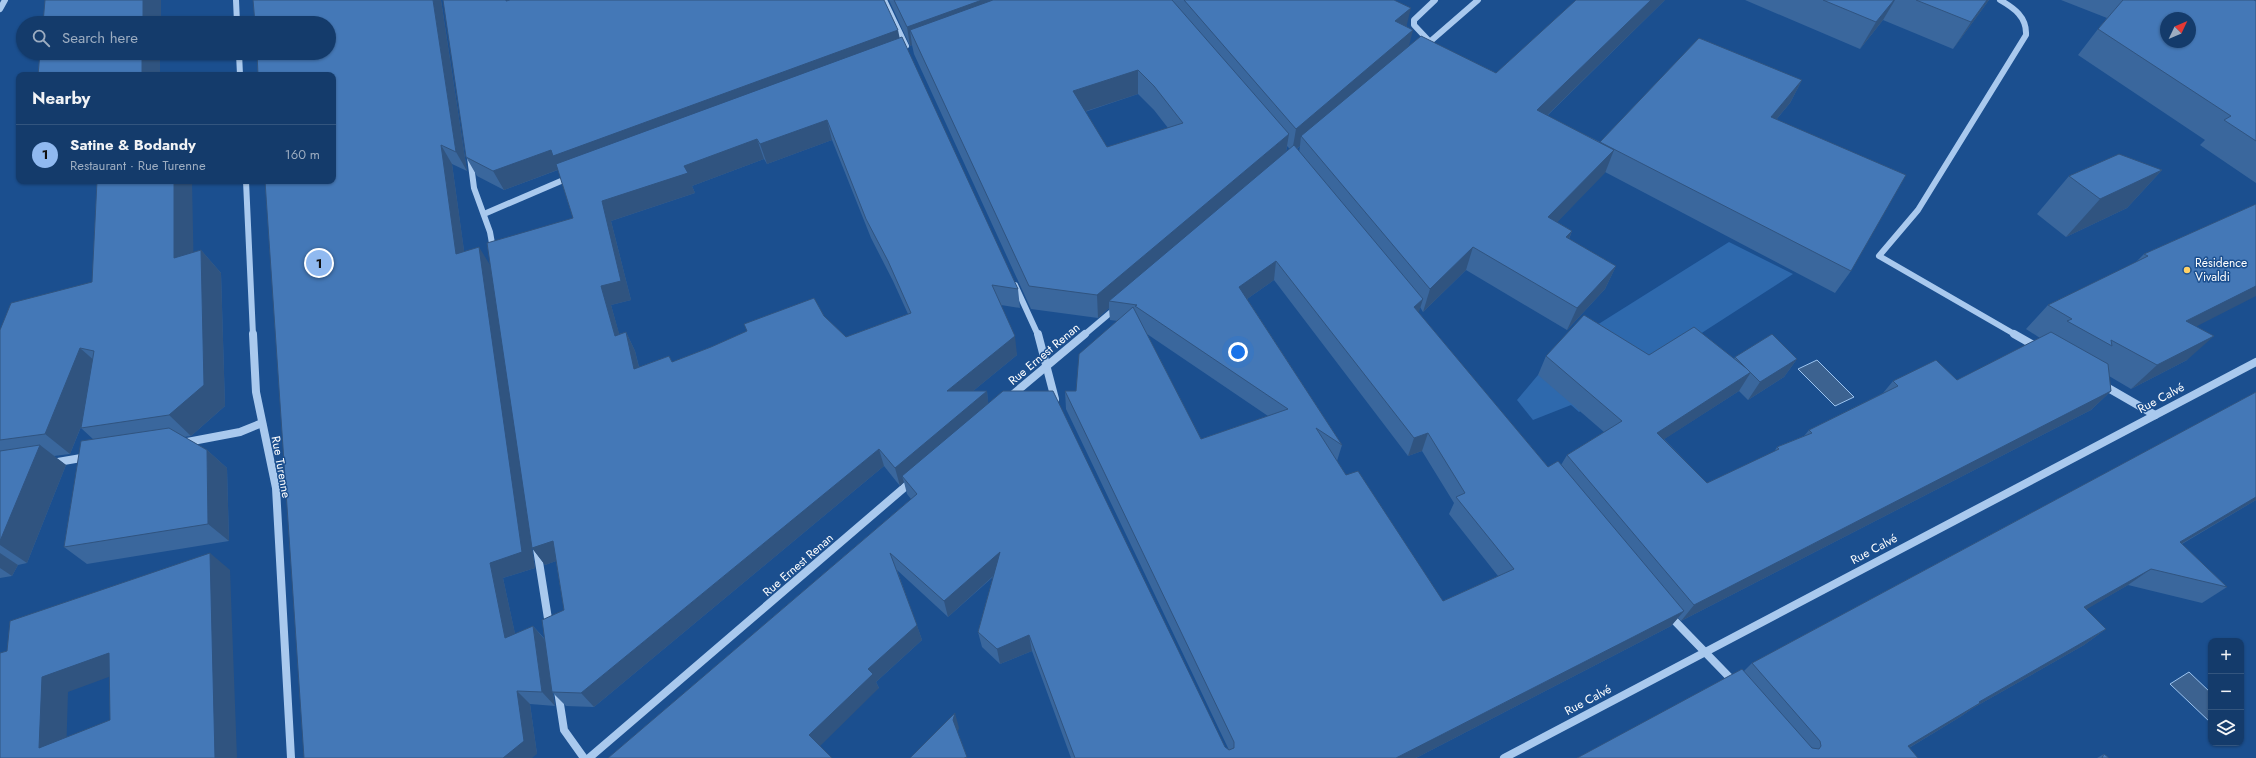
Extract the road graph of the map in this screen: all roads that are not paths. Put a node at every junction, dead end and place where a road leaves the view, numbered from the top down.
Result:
1 (5, 0) edge
2 (236, 0) edge
3 (884, 0) edge
4 (1435, 0) edge
5 (1478, 0) edge
6 (2000, 0) edge
7 (0, 9) edge
8 (237, 16) edge
9 (1430, 42) junction
10 (911, 51) edge
11 (1419, 51) edge
12 (239, 60) edge
13 (240, 72) edge
14 (468, 149) edge
15 (573, 176) edge
16 (246, 184) edge
17 (484, 214) junction
18 (494, 256) edge
19 (1012, 277) edge
20 (1122, 303) edge
21 (2047, 352) edge
22 (2256, 362) edge
23 (1047, 366) junction
24 (2094, 379) edge
25 (1005, 402) edge
26 (1058, 405) edge
27 (2155, 415) junction
28 (262, 423) junction
29 (172, 444) edge
30 (94, 456) edge
31 (47, 463) dead end
32 (921, 474) edge
33 (536, 540) edge
34 (1665, 611) edge
35 (550, 635) edge
36 (1704, 652) junction
37 (557, 682) edge
38 (1738, 687) edge
39 (291, 758) edge
40 (584, 758) edge
41 (589, 758) edge
42 (1504, 758) edge

1 - 7 street
2 - 8 street
3 - 10 street
4 - 9 street
5 - 9 street
6 - 21 street
9 - 11 street
12 - 13 street
14 - 17 street
15 - 17 street
16 - 28 street, Rue Turenne
17 - 18 street
19 - 23 street
20 - 23 street, Rue Ernest Renan
22 - 27 street, Rue Calvé
23 - 25 street, Rue Ernest Renan
23 - 26 street
24 - 27 street
27 - 36 street, Rue Calvé
28 - 29 street
28 - 39 street, Rue Turenne
30 - 31 street
32 - 41 street, Rue Ernest Renan
33 - 35 street
34 - 36 street
36 - 38 street
36 - 42 street, Rue Calvé
37 - 40 street

